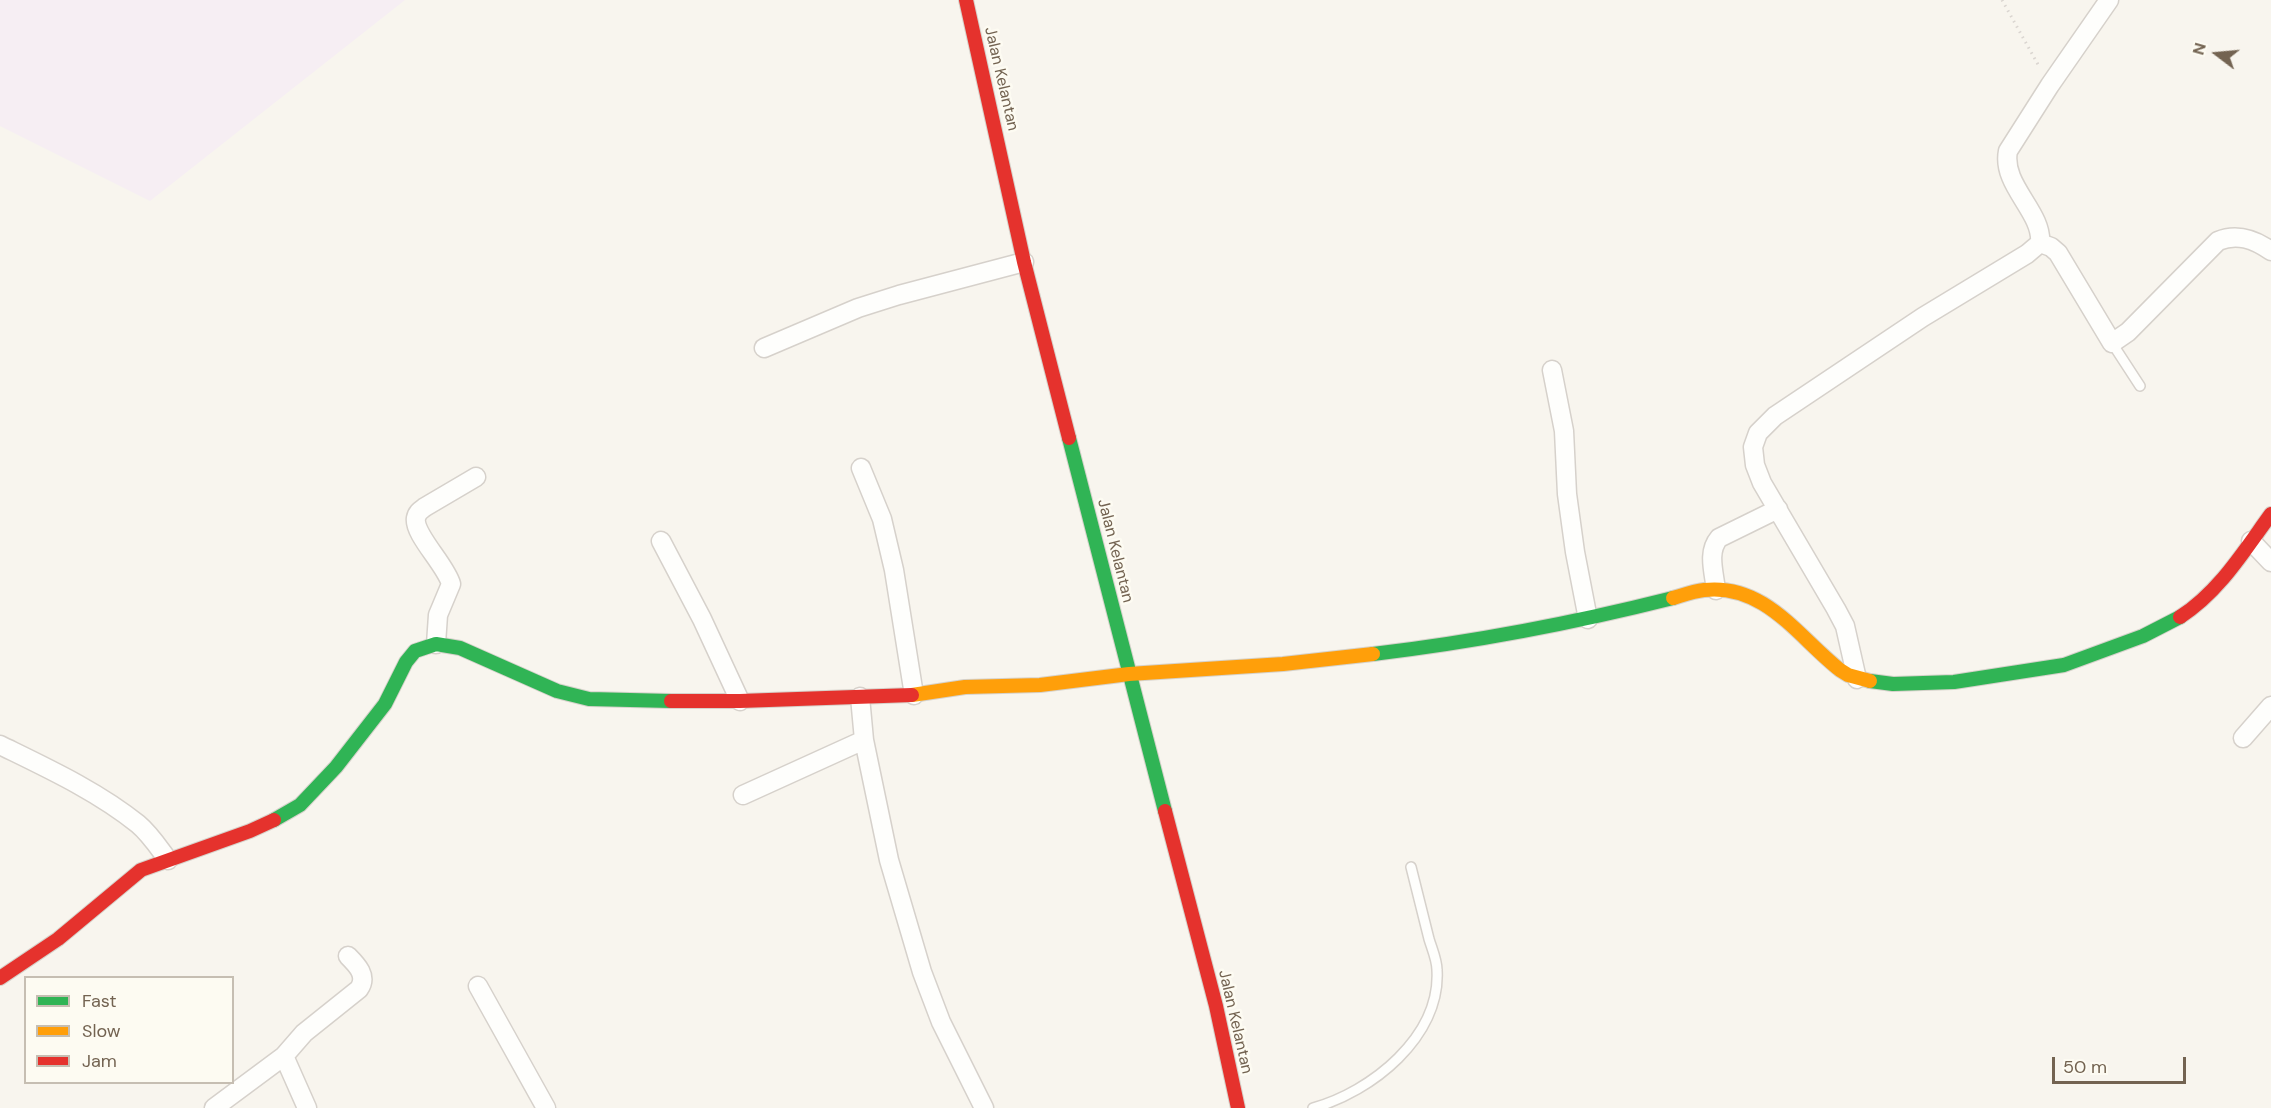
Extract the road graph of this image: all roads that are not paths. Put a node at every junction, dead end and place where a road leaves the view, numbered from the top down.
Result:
1 (966, 0) edge
2 (2109, 0) edge
3 (2040, 243) junction
4 (2271, 251) edge
5 (1024, 262) junction
6 (2112, 342) junction
7 (764, 348) dead end
8 (1552, 370) dead end
9 (2140, 386) dead end
10 (861, 468) dead end
11 (476, 477) dead end
12 (1778, 509) junction
13 (2271, 514) edge
14 (661, 541) dead end
15 (2251, 542) junction
16 (2271, 562) edge
17 (1716, 590) junction
18 (1588, 619) junction
19 (436, 644) junction
20 (1129, 674) junction
21 (1857, 679) junction
22 (914, 695) junction
23 (861, 697) junction
24 (740, 701) junction
25 (2271, 706) edge
26 (2243, 738) dead end
27 (864, 740) junction
28 (0, 745) edge
29 (743, 795) dead end
30 (168, 860) junction
31 (1411, 867) dead end
32 (348, 956) dead end
33 (0, 978) edge
34 (478, 986) dead end
35 (284, 1056) junction
36 (214, 1108) edge
37 (307, 1108) edge
38 (546, 1108) edge
39 (984, 1108) edge
40 (1238, 1108) edge
41 (1313, 1108) edge

1 - 5 main road, Jalan Kelantan
2 - 3 street
3 - 6 street
3 - 12 street
4 - 6 street
5 - 7 street
5 - 20 main road, Jalan Kelantan
6 - 9 lane
8 - 18 street
10 - 22 street
11 - 19 street
12 - 17 street
12 - 21 street
13 - 15 main road
14 - 24 street
15 - 16 street
15 - 21 main road
17 - 18 main road
17 - 21 main road
18 - 20 main road
19 - 24 main road
19 - 30 main road
20 - 22 main road
20 - 40 main road, Jalan Kelantan
22 - 23 main road
23 - 24 main road
23 - 27 street
25 - 26 street
27 - 29 street
27 - 39 street
28 - 30 street
30 - 33 main road
31 - 41 lane
32 - 35 street
34 - 38 street
35 - 36 street
35 - 37 street

